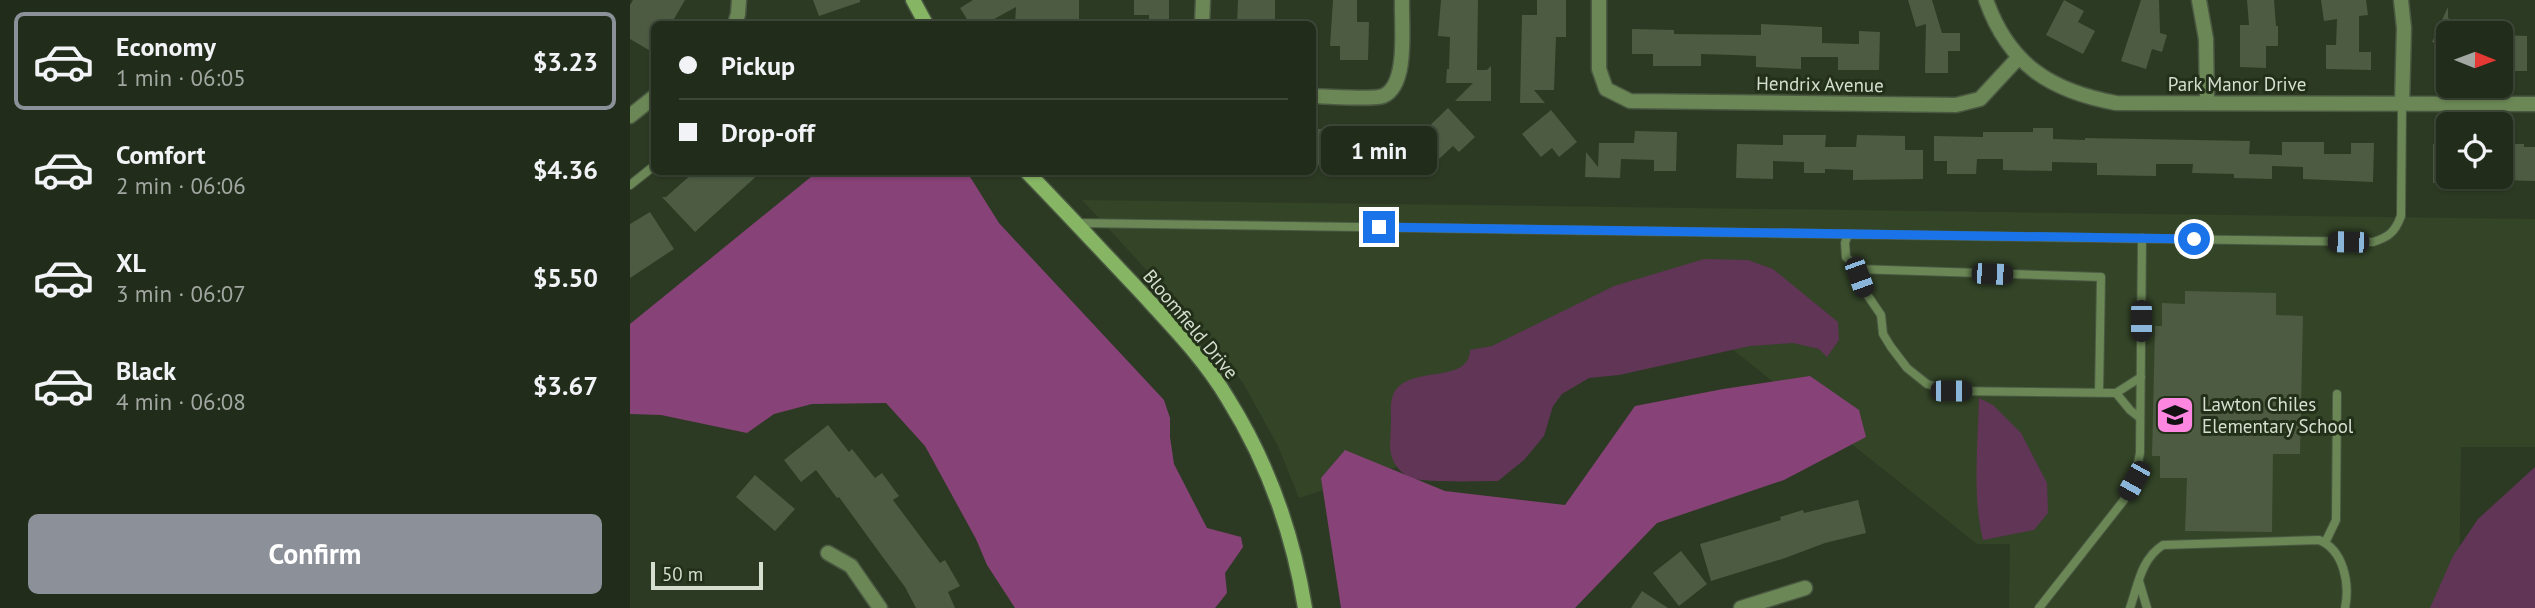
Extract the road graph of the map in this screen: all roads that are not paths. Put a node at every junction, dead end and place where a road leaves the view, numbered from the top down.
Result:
1 (739, 0) edge
2 (913, 0) edge
3 (1203, 0) edge
4 (1402, 0) edge
5 (1599, 0) edge
6 (1986, 0) edge
7 (2199, 0) edge
8 (2400, 0) edge
9 (736, 21) edge
10 (924, 21) edge
11 (1202, 21) edge
12 (2018, 58) junction
13 (1316, 96) edge
14 (651, 99) edge
15 (2207, 102) junction
16 (2402, 104) junction
17 (2535, 104) edge
18 (630, 116) edge
19 (651, 168) edge
20 (1030, 175) edge
21 (630, 185) edge
22 (1075, 223) junction
23 (1848, 234) junction
24 (2142, 238) junction
25 (1856, 270) junction
26 (2141, 377) junction
27 (2099, 393) junction
28 (2116, 393) junction
29 (2337, 394) dead end
30 (2140, 418) junction
31 (2325, 543) junction
32 (828, 553) dead end
33 (2139, 581) junction
34 (1805, 588) dead end
35 (880, 608) edge
36 (1305, 608) edge
37 (1741, 608) edge
38 (2039, 608) edge
39 (2130, 608) edge
40 (2147, 608) edge
41 (2345, 608) edge

1 - 9 street
2 - 10 street
3 - 11 street
4 - 13 street
5 - 12 street, Hendrix Avenue
6 - 12 street, Park Manor Drive
7 - 15 street
8 - 16 street
12 - 15 street, Park Manor Drive
14 - 18 street
15 - 16 street, Park Manor Drive
16 - 17 street, Park Manor Drive
16 - 24 lane
19 - 21 lane
20 - 22 street, Bloomfield Drive
22 - 23 lane
22 - 36 street, Bloomfield Drive
23 - 24 lane
23 - 25 lane
24 - 26 lane
25 - 27 lane
25 - 27 lane
26 - 28 lane
26 - 30 lane
27 - 28 lane
28 - 30 lane
29 - 31 lane
30 - 38 lane
31 - 33 lane
31 - 41 lane
32 - 35 street
33 - 39 lane
33 - 40 lane
34 - 37 street

